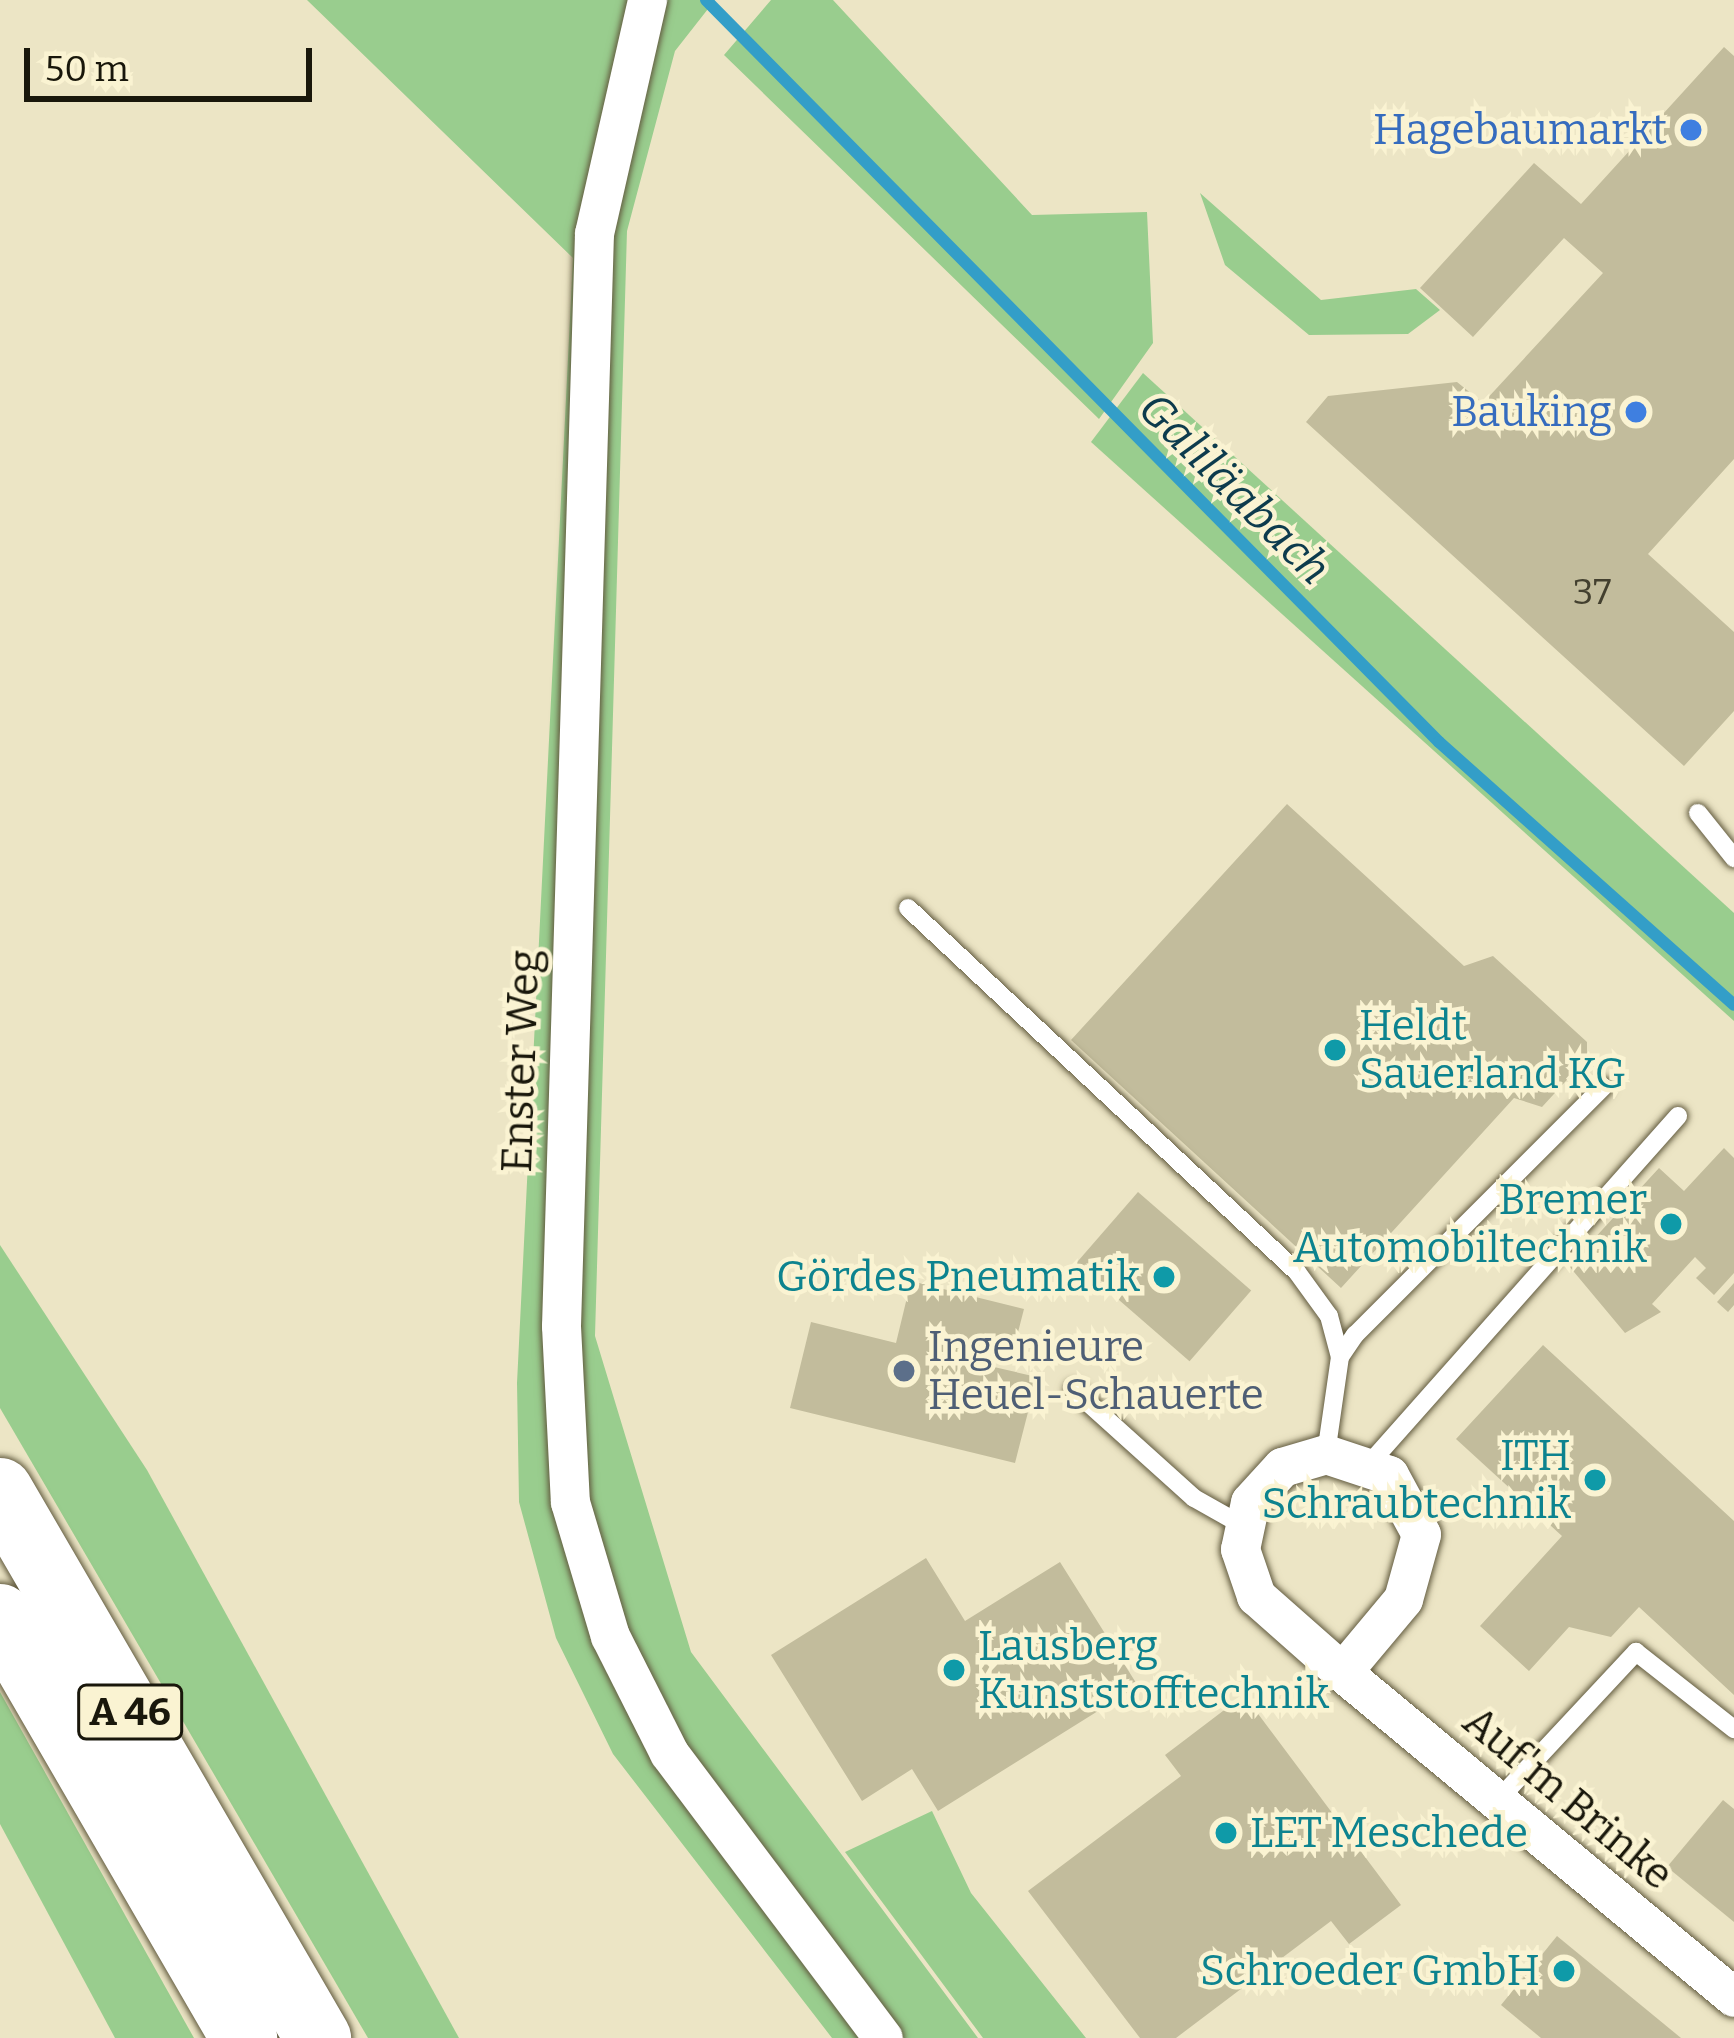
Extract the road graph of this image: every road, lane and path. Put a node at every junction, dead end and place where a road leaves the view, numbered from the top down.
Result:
1 (647, 0) edge
2 (1698, 813) dead end
3 (1734, 858) edge
4 (908, 908) dead end
5 (1603, 1087) dead end
6 (1678, 1116) dead end
7 (1340, 1357) junction
8 (1074, 1390) dead end
9 (1326, 1454) junction
10 (1370, 1462) junction
11 (0, 1491) edge
12 (1242, 1525) junction
13 (0, 1617) edge
14 (1342, 1672) junction
15 (1734, 1729) edge
16 (1497, 1801) junction
17 (1734, 1997) edge
18 (244, 2038) edge
19 (318, 2038) edge
20 (883, 2038) edge

1 - 20 street, Enster Weg
2 - 3 lane
4 - 7 lane
5 - 7 lane
6 - 10 lane
7 - 9 lane
8 - 12 lane
9 - 10 street
9 - 12 street
10 - 14 street
11 - 19 highway, A 46
12 - 14 street, Auf'm Brinke
13 - 18 highway, A 46
14 - 16 street, Auf'm Brinke
15 - 16 lane
16 - 17 street, Auf'm Brinke

